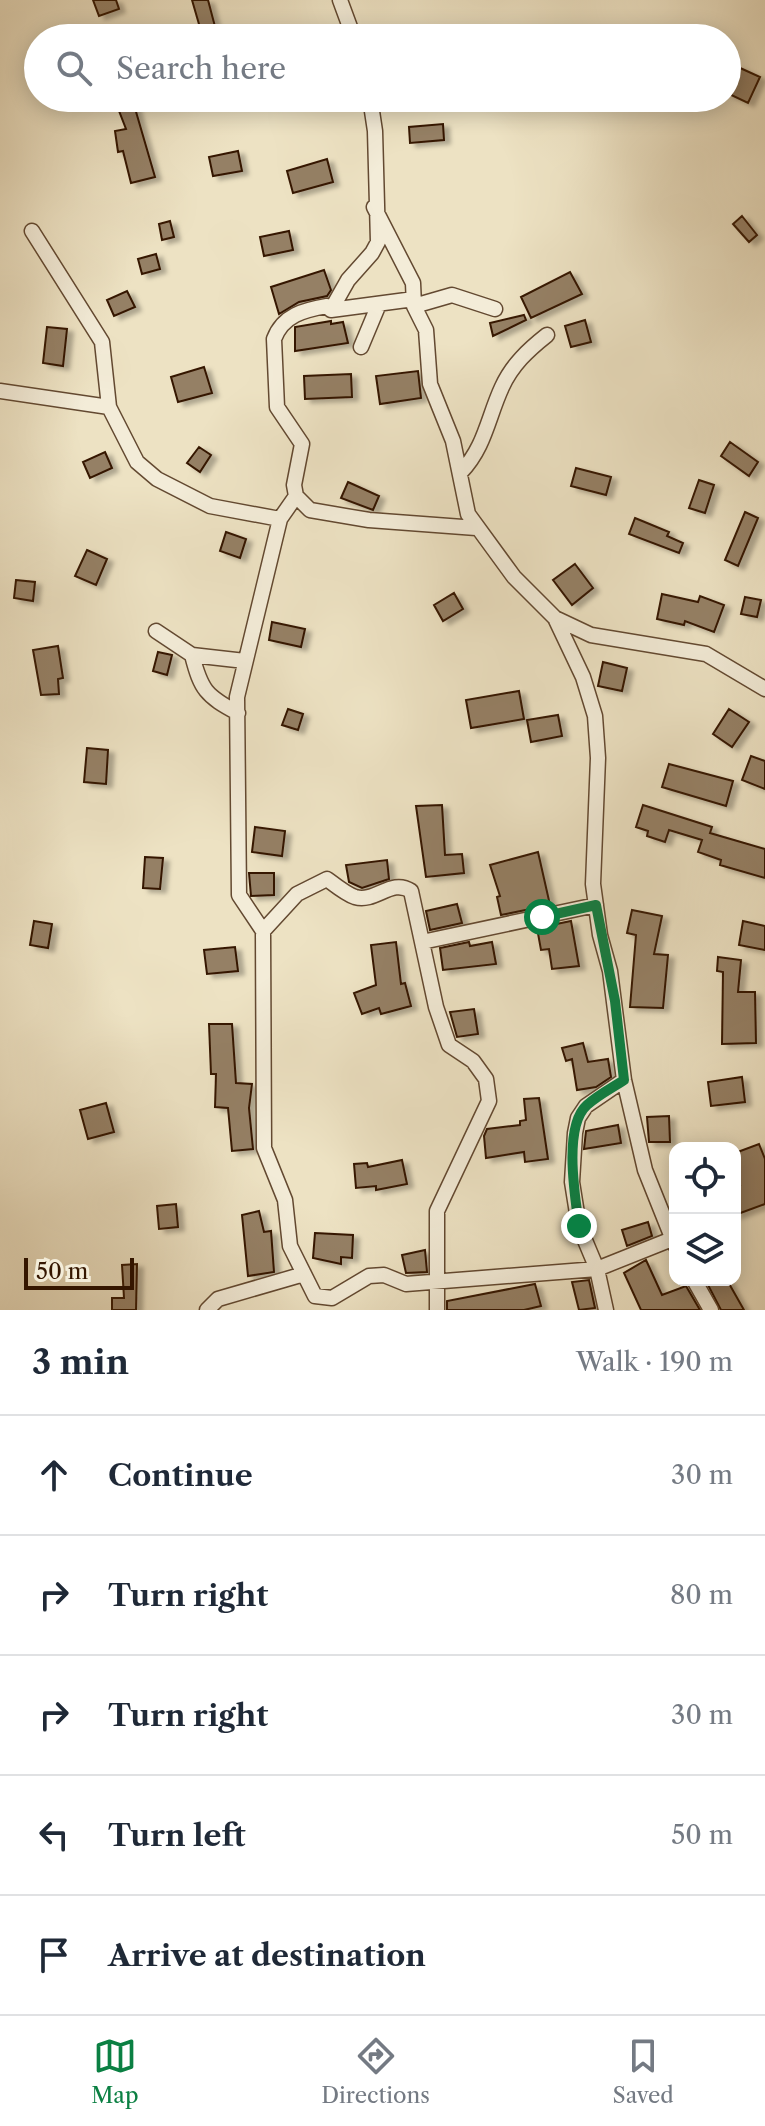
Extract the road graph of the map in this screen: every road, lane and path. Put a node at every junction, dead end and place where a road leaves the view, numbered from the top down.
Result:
1 (340, 0) edge
2 (349, 24) edge
3 (372, 112) edge
4 (374, 207) junction
5 (32, 231) dead end
6 (414, 302) junction
7 (379, 304) junction
8 (495, 309) dead end
9 (331, 310) junction
10 (547, 335) dead end
11 (361, 347) dead end
12 (0, 391) edge
13 (109, 407) junction
14 (461, 472) junction
15 (296, 496) junction
16 (280, 519) junction
17 (476, 528) junction
18 (555, 618) junction
19 (156, 631) dead end
20 (591, 635) junction
21 (571, 651) junction
22 (192, 655) junction
23 (245, 661) junction
24 (765, 689) edge
25 (238, 713) junction
26 (596, 905) junction
27 (263, 931) junction
28 (422, 942) junction
29 (624, 1080) junction
30 (669, 1232) edge
31 (669, 1243) edge
32 (597, 1269) junction
33 (304, 1274) junction
34 (436, 1282) junction
35 (697, 1286) edge
36 (207, 1310) edge
37 (437, 1310) edge
38 (606, 1310) edge
39 (711, 1310) edge

1 - 2 street
3 - 4 street
4 - 6 street
4 - 9 street
5 - 13 street
6 - 7 street
6 - 8 street
6 - 14 street
7 - 9 street
7 - 11 street
9 - 15 street
10 - 14 street
12 - 13 street
13 - 16 street
14 - 17 street
15 - 16 street
15 - 17 street
16 - 23 street
17 - 18 street
18 - 20 street
18 - 21 street
19 - 22 street
20 - 21 street
20 - 24 street
21 - 26 street
22 - 23 street
22 - 25 street
23 - 25 street
25 - 27 street
26 - 28 street
26 - 29 street
27 - 28 street
27 - 33 street
28 - 34 street
29 - 30 street
29 - 32 street
31 - 32 street
32 - 34 street
32 - 38 street
33 - 34 street
33 - 36 street
34 - 37 street
35 - 39 street

